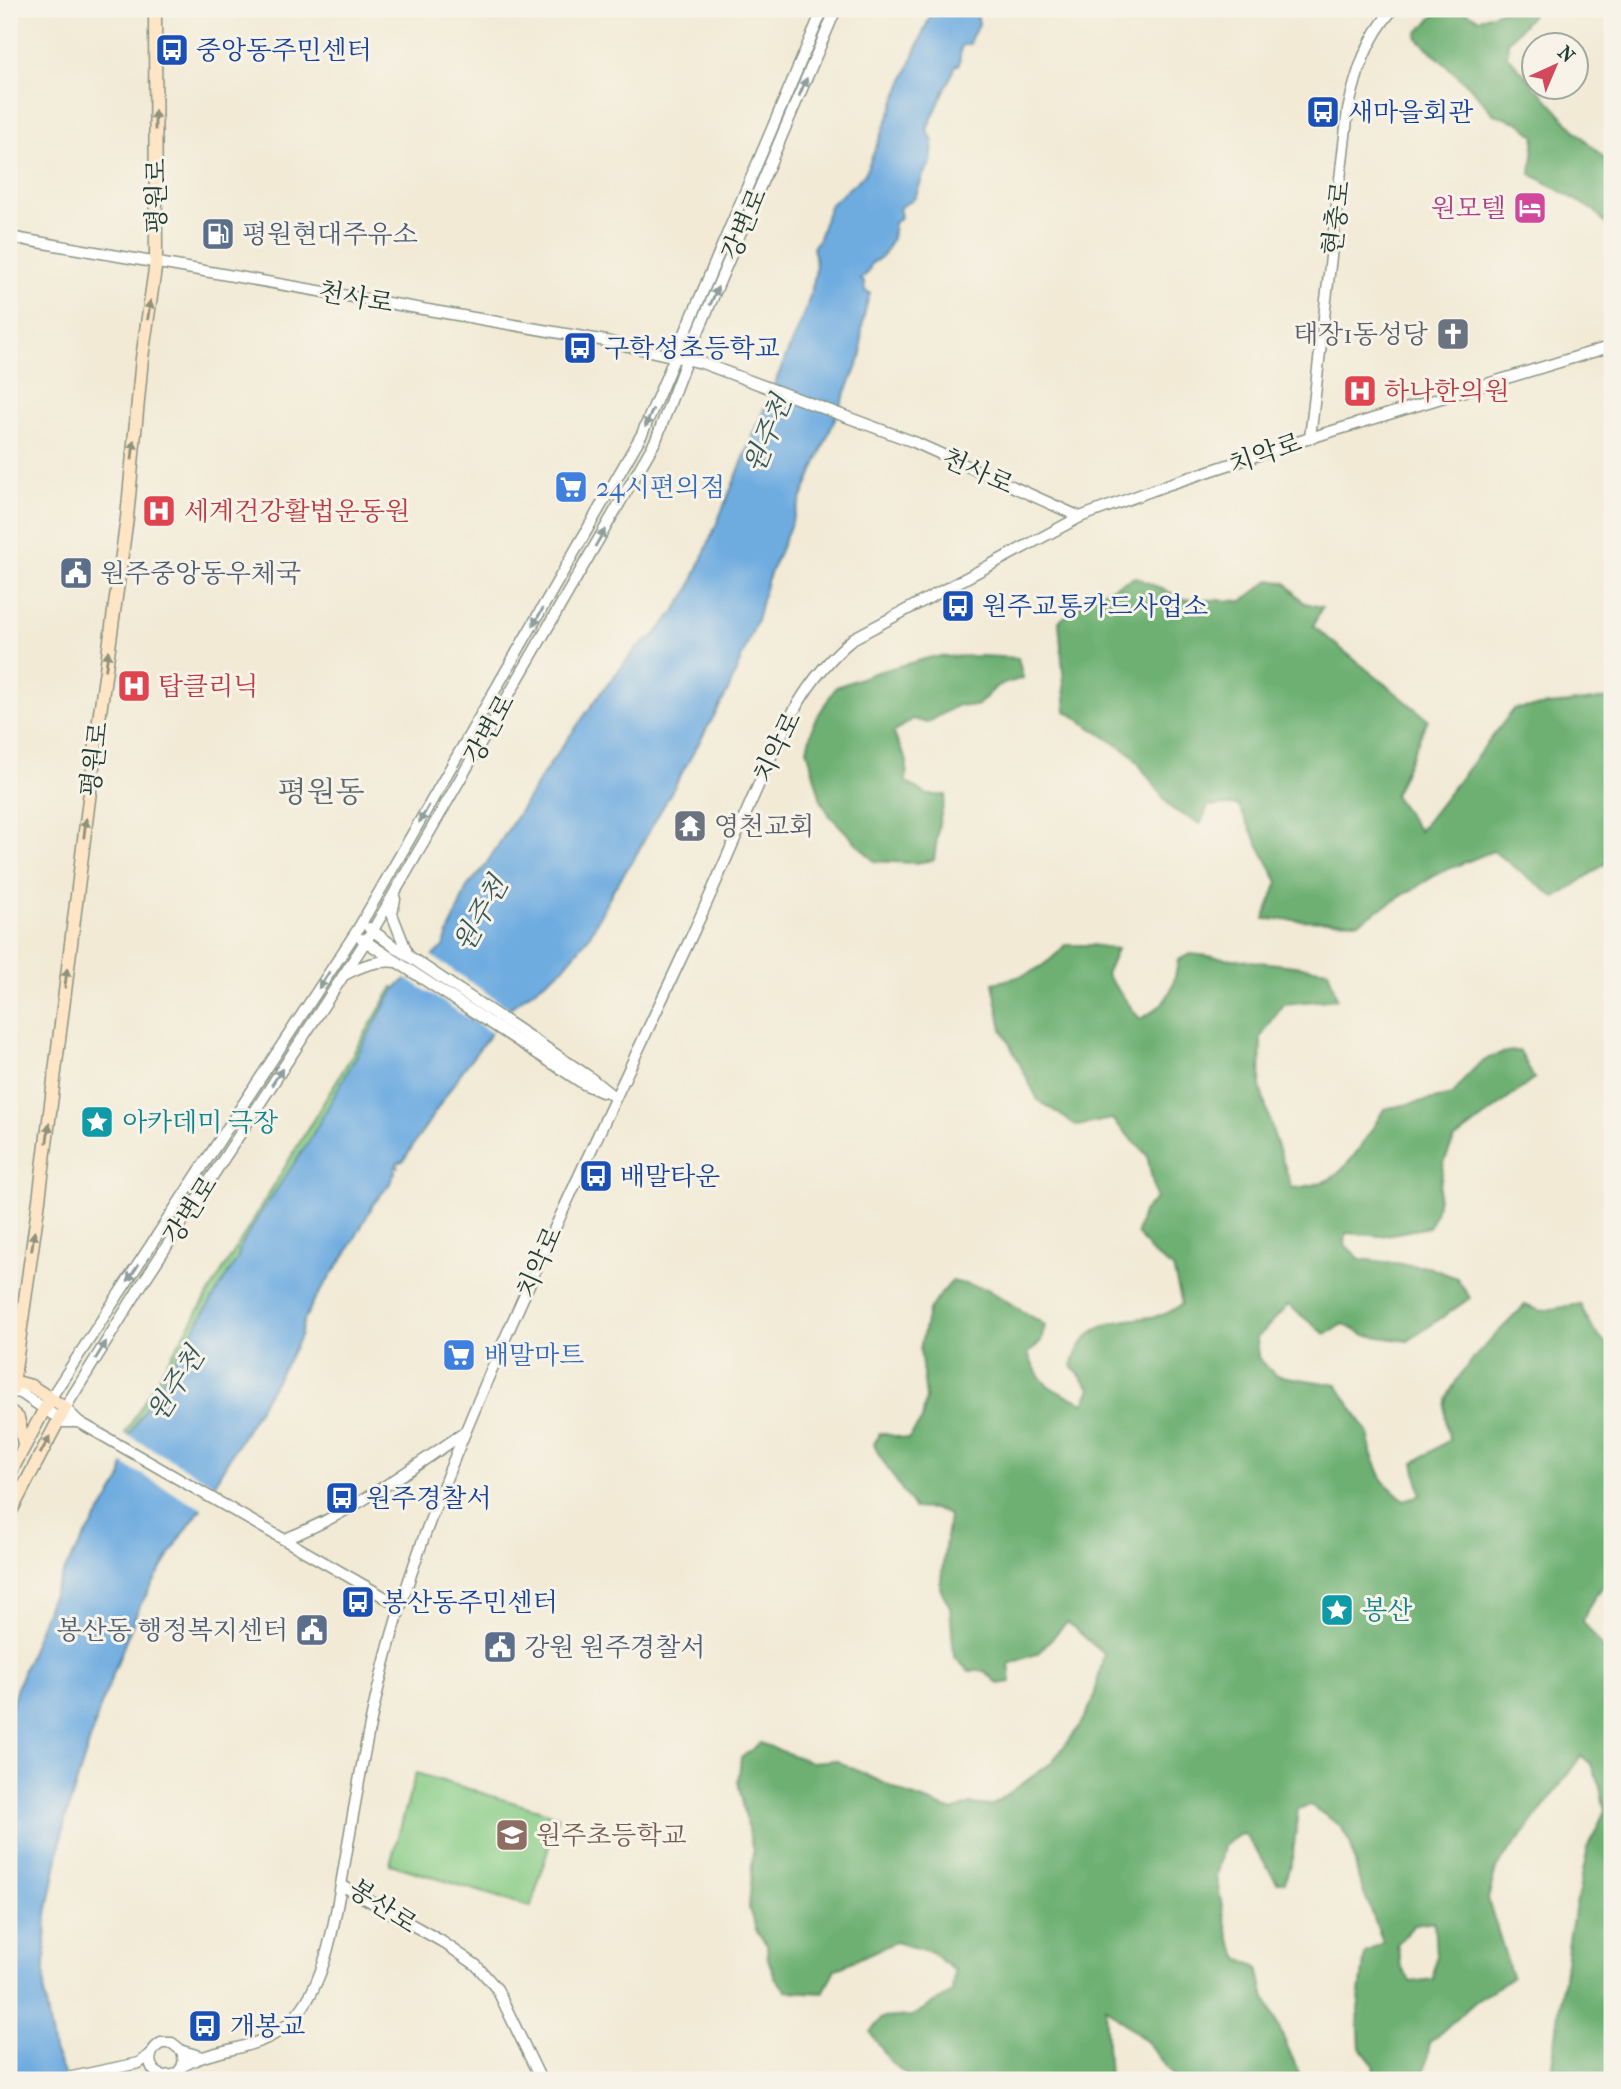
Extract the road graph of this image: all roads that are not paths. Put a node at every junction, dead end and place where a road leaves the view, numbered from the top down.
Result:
1 (155, 9) edge
2 (823, 9) edge
3 (836, 9) edge
4 (1393, 9) edge
5 (9, 237) edge
6 (156, 262) junction
7 (1612, 346) edge
8 (674, 355) junction
9 (687, 358) junction
10 (1310, 438) junction
11 (1080, 517) junction
12 (397, 889) junction
13 (361, 923) junction
14 (373, 930) junction
15 (354, 933) junction
16 (366, 941) junction
17 (393, 950) junction
18 (344, 975) junction
19 (614, 1097) junction
20 (11, 1386) edge
21 (47, 1404) junction
22 (9, 1410) edge
23 (62, 1413) junction
24 (464, 1433) junction
25 (24, 1444) junction
26 (9, 1475) edge
27 (9, 1515) edge
28 (285, 1539) junction
29 (400, 1606) junction
30 (341, 1885) junction
31 (182, 2050) junction
32 (150, 2054) junction
33 (200, 2056) junction
34 (139, 2063) junction
35 (152, 2068) junction
36 (180, 2073) edge
37 (164, 2078) edge
38 (58, 2080) edge
39 (541, 2080) edge

6 -> 1 main road, 평원로
2 - 8 street, 강변로
9 -> 3 street, 강변로
4 - 10 street, 현충로
5 - 6 street, 천사로
6 - 8 street, 천사로
20 -> 6 main road, 평원로
7 - 10 street, 치악로
8 - 9 street, 천사로
8 -> 13 street, 강변로
9 - 11 street, 천사로
12 -> 9 street, 강변로
10 - 11 street, 치악로
11 - 19 street, 치악로
12 - 14 street, 강변로
12 - 17 street
13 - 14 street
13 - 15 street, 강변로
14 - 16 street, 강변로
14 - 17 street
15 - 16 street
15 -> 21 street, 강변로
16 - 17 street
16 - 18 street, 강변로
17 - 18 street
17 - 19 street
23 -> 18 street, 강변로
19 - 24 street, 치악로
20 - 21 main road
21 - 23 main road
21 - 25 main road
22 - 25 main road
27 -> 23 main road
23 - 28 street
24 - 28 street
24 - 29 street, 치악로
25 - 26 main road
28 - 29 street
29 - 30 street, 봉산로
30 - 33 street
30 - 39 street, 봉산로
31 - 32 street
31 - 33 street
31 - 36 street
32 - 34 street
32 - 35 street
33 - 36 street
34 - 35 street
34 - 38 street
35 - 37 street
36 - 37 street

